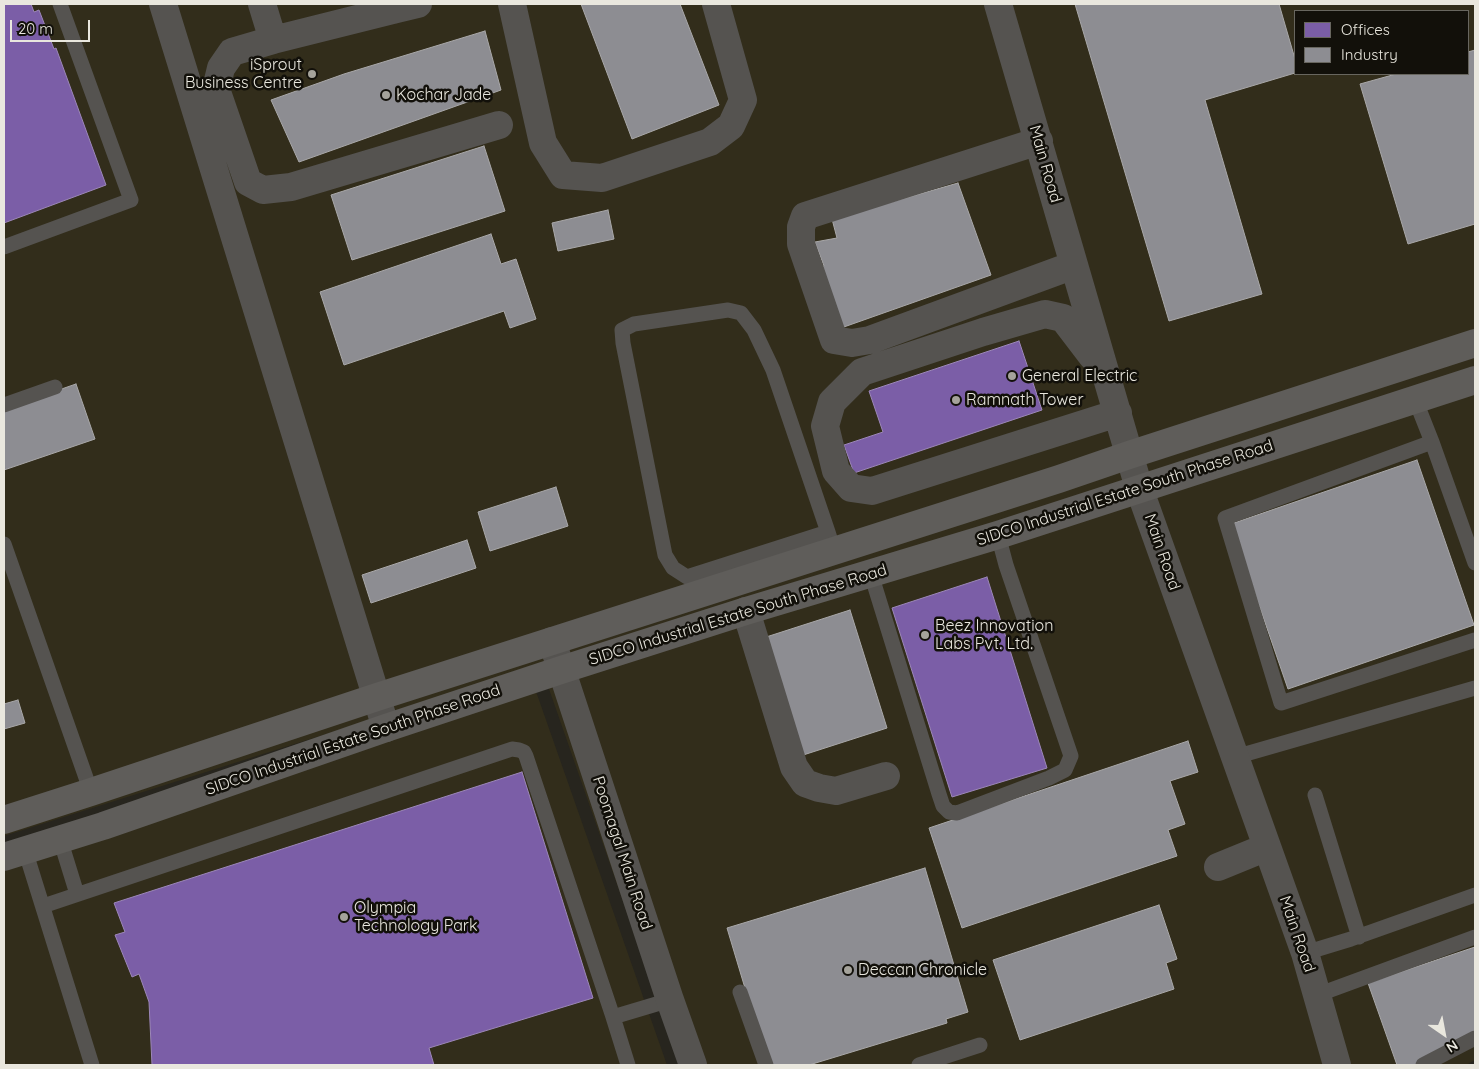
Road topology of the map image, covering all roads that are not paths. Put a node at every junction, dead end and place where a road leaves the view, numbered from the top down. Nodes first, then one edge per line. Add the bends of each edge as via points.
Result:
1 (60, 4) edge
2 (164, 4) edge
3 (262, 4) edge
4 (512, 4) edge
5 (716, 4) edge
6 (998, 4) edge
7 (401, 6) edge
8 (273, 40) junction
9 (499, 126) dead end
10 (1039, 141) junction
11 (4, 247) edge
12 (1074, 265) junction
13 (1475, 343) edge
14 (1103, 363) junction
15 (1475, 380) edge
16 (55, 387) dead end
17 (1415, 399) junction
18 (4, 405) edge
19 (1118, 413) junction
20 (1432, 442) junction
21 (1130, 455) junction
22 (1139, 488) junction
23 (998, 535) junction
24 (831, 541) junction
25 (4, 544) edge
26 (1475, 563) edge
27 (871, 574) junction
28 (746, 611) junction
29 (1475, 640) edge
30 (552, 641) junction
31 (561, 670) junction
32 (1475, 688) edge
33 (377, 697) junction
34 (386, 728) junction
35 (1235, 757) junction
36 (886, 776) dead end
37 (91, 792) junction
38 (1315, 795) dead end
39 (4, 820) edge
40 (60, 839) junction
41 (1267, 847) junction
42 (14, 854) edge
43 (1218, 867) dead end
44 (77, 894) junction
45 (1475, 895) edge
46 (43, 906) junction
47 (1359, 937) junction
48 (1475, 937) edge
49 (1305, 953) junction
50 (740, 992) dead end
51 (1317, 995) junction
52 (670, 1000) junction
53 (613, 1017) junction
54 (1475, 1038) edge
55 (980, 1045) dead end
56 (92, 1065) edge
57 (628, 1065) edge
58 (693, 1065) edge
59 (766, 1065) edge
60 (920, 1065) edge
61 (1337, 1065) edge
62 (1423, 1065) edge

1 - 11 lane via 131,200
2 - 33 street
3 - 8 street
4 - 5 street via 543,143 563,175 602,178 710,142 731,126 742,100
6 - 10 street, Main Road
7 - 8 street
8 - 9 street via 232,52 221,68 216,89 248,182 263,190 291,187
10 - 12 street, Main Road
10 - 12 street via 805,216 801,244 834,340 852,343 870,340
12 - 14 street, Main Road
13 - 21 main road, SIDCO Industrial Estate South Phase Road
14 - 19 street, Main Road
14 - 19 street via 1092,356 1063,318 1045,314 862,372 832,402 825,426 836,471 851,488 872,492
15 - 17 main road, SIDCO Industrial Estate South Phase Road
16 - 18 lane
17 - 20 lane
17 - 22 main road, SIDCO Industrial Estate South Phase Road
19 - 21 street, Main Road
20 - 26 lane
20 - 29 lane via 1224,518 1282,703
21 - 22 street, Main Road
21 - 24 main road, SIDCO Industrial Estate South Phase Road via 1059,479
22 - 23 main road, SIDCO Industrial Estate South Phase Road
22 - 35 street, Main Road
23 - 27 main road, SIDCO Industrial Estate South Phase Road
23 - 27 lane via 1071,756 1065,770 957,813 949,812 943,806
24 - 24 lane via 773,370 754,330 741,313 728,310 634,324 622,330 665,555 672,568 687,577
24 - 30 main road, SIDCO Industrial Estate South Phase Road
25 - 37 lane
27 - 28 main road, SIDCO Industrial Estate South Phase Road
28 - 31 main road, SIDCO Industrial Estate South Phase Road
28 - 36 street via 794,767 805,783 836,791
30 - 31 street, Poomagal Main Road
30 - 33 main road, SIDCO Industrial Estate South Phase Road
31 - 34 main road, SIDCO Industrial Estate South Phase Road
31 - 52 street, Poomagal Main Road
32 - 35 lane
33 - 34 street
33 - 37 main road, SIDCO Industrial Estate South Phase Road
34 - 40 main road, SIDCO Industrial Estate South Phase Road
35 - 41 street, Main Road
37 - 39 main road, SIDCO Industrial Estate South Phase Road
38 - 47 lane
40 - 42 main road, SIDCO Industrial Estate South Phase Road
40 - 44 lane
41 - 43 street
41 - 49 street, Main Road
42 - 46 lane
44 - 46 lane
44 - 53 lane via 512,749 519,750 526,756
45 - 47 lane
46 - 56 lane
47 - 49 lane
48 - 51 lane
49 - 51 street, Main Road
50 - 59 lane
51 - 61 street, Main Road
52 - 53 lane
52 - 58 street, Poomagal Main Road
53 - 57 lane
54 - 62 lane
55 - 60 lane

